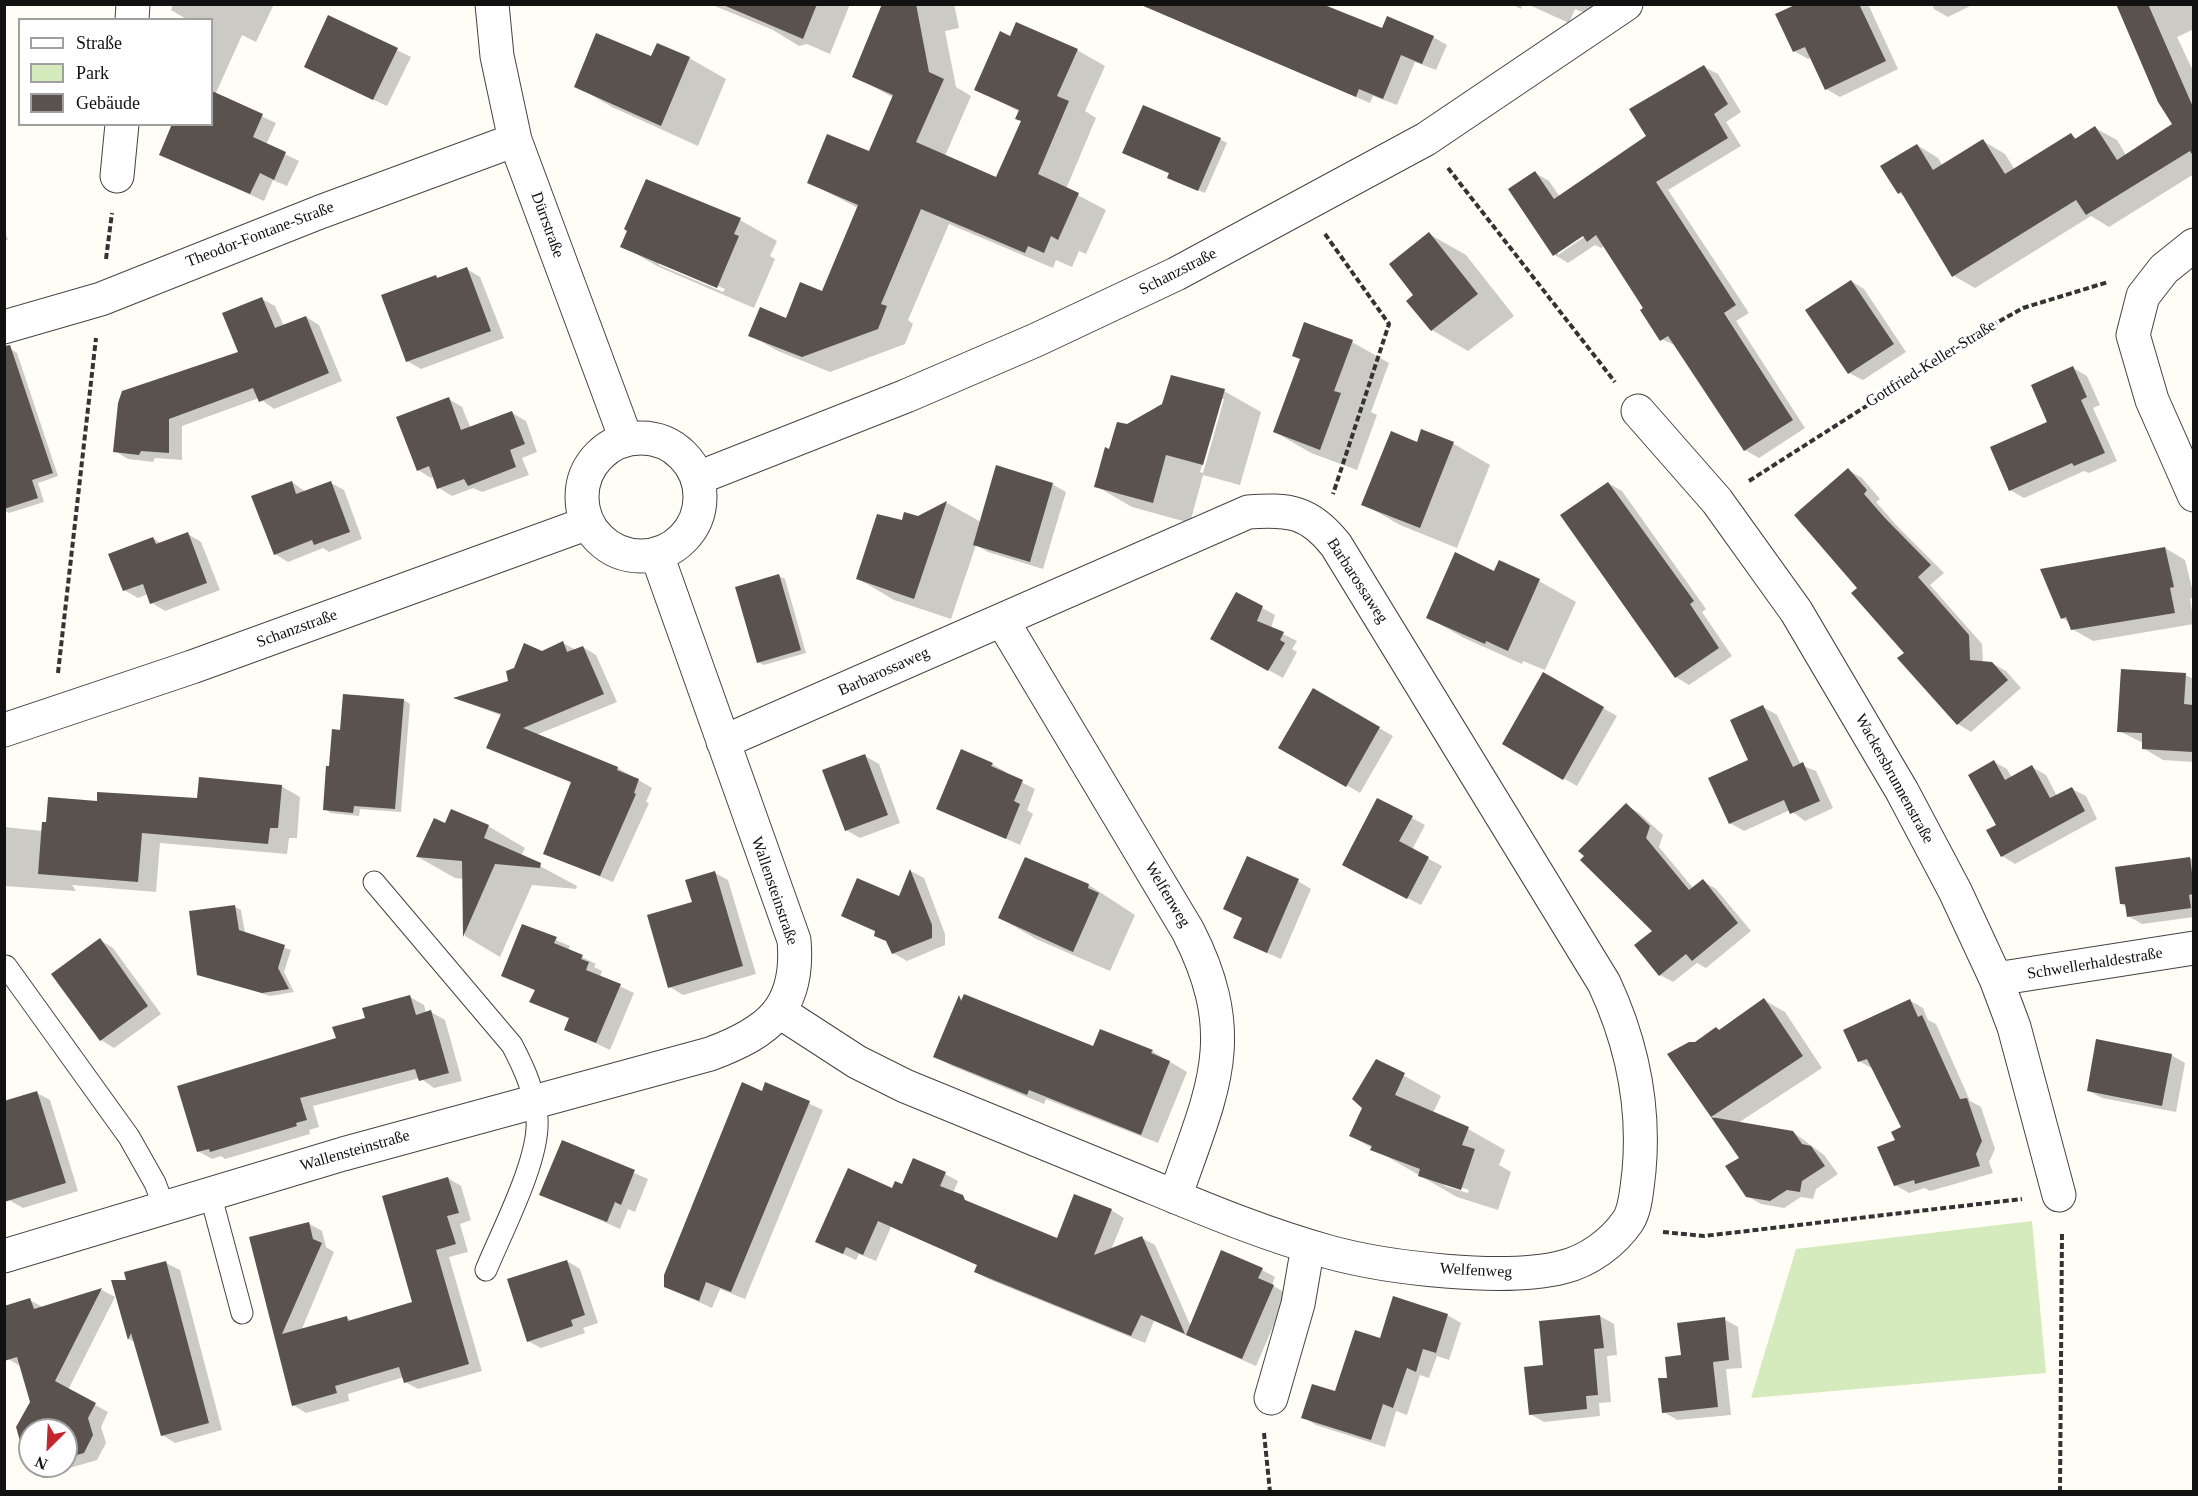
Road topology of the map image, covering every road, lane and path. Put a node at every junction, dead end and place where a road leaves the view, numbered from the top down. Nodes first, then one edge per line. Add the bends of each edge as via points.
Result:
1 (492, 4) edge
2 (1626, 4) edge
3 (122, 126) edge
4 (515, 140) junction
5 (1425, 140) junction
6 (117, 176) joint
7 (1305, 206) junction
8 (2193, 245) edge
9 (2109, 282) dead end
10 (101, 299) junction
11 (4, 327) edge
12 (1638, 411) joint
13 (626, 439) junction
14 (698, 478) junction
15 (2193, 495) edge
16 (1717, 501) junction
17 (588, 523) junction
18 (1321, 526) junction
19 (657, 555) junction
20 (1002, 620) junction
21 (54, 713) junction
22 (4, 730) edge
23 (723, 742) junction
24 (374, 882) dead end
25 (2193, 948) edge
26 (6, 966) edge
27 (1996, 979) junction
28 (780, 1012) junction
29 (534, 1100) junction
30 (210, 1193) junction
31 (2059, 1195) junction
32 (1175, 1197) junction
33 (164, 1207) junction
34 (1629, 1220) junction
35 (1308, 1246) junction
36 (4, 1256) edge
37 (486, 1270) dead end
38 (242, 1313) dead end
39 (1271, 1398) joint
40 (1270, 1491) edge
41 (2060, 1491) edge

1 - 4 street, Dürrstraße via 497,56
2 - 5 street, Schanzstraße
3 - 6 street
4 - 10 street, Theodor-Fontane-Straße
4 - 13 street, Dürrstraße
5 - 7 street, Schanzstraße
5 - 12 path
6 - 10 path
7 - 14 street, Schanzstraße via 1176,274 1036,340
7 - 18 path via 1389,324
8 - 15 street via 2164,269 2143,296 2133,335 2152,400
9 - 16 path, Gottfried-Keller-Straße via 2044,300 1998,322
10 - 11 street, Theodor-Fontane-Straße
10 - 21 path
12 - 16 street, Wackersbrunnenstraße
13 - 14 street via 656,439 682,453
13 - 17 street via 607,448 592,463 583,482 582,503
14 - 19 street via 701,502 694,525 679,544
16 - 27 street, Wackersbrunnenstraße via 1796,611 1842,687 1955,891
17 - 19 street via 600,540 617,551 637,557
17 - 21 street, Schanzstraße via 192,668
18 - 20 street, Barbarossaweg via 1301,514 1278,510 1248,512
18 - 34 street, Barbarossaweg via 1484,784 1604,983 1621,1020 1640,1103 1637,1189
19 - 23 street, Wallensteinstraße
20 - 23 street, Barbarossaweg
20 - 32 street, Welfenweg via 1188,931 1211,987 1220,1032 1217,1066 1210,1099
21 - 22 street, Schanzstraße
23 - 28 street, Wallensteinstraße via 794,940 796,965 791,990
24 - 29 lane via 512,1045
25 - 27 street, Schwellerhaldestraße
26 - 33 lane via 129,1137
27 - 31 street, Wackersbrunnenstraße via 2017,1038
28 - 29 street, Wallensteinstraße via 765,1028 744,1041 710,1054
28 - 32 street, Welfenweg via 857,1062 905,1086
29 - 30 street, Wallensteinstraße
29 - 37 lane via 537,1119 530,1162
30 - 33 street, Wallensteinstraße
30 - 38 lane
31 - 34 path via 1704,1236 1671,1234
31 - 41 path
32 - 35 street, Welfenweg
33 - 36 street, Wallensteinstraße
34 - 35 street, Welfenweg via 1598,1252 1564,1267 1528,1273 1370,1261
35 - 39 street via 1298,1304
39 - 40 path via 1264,1428

